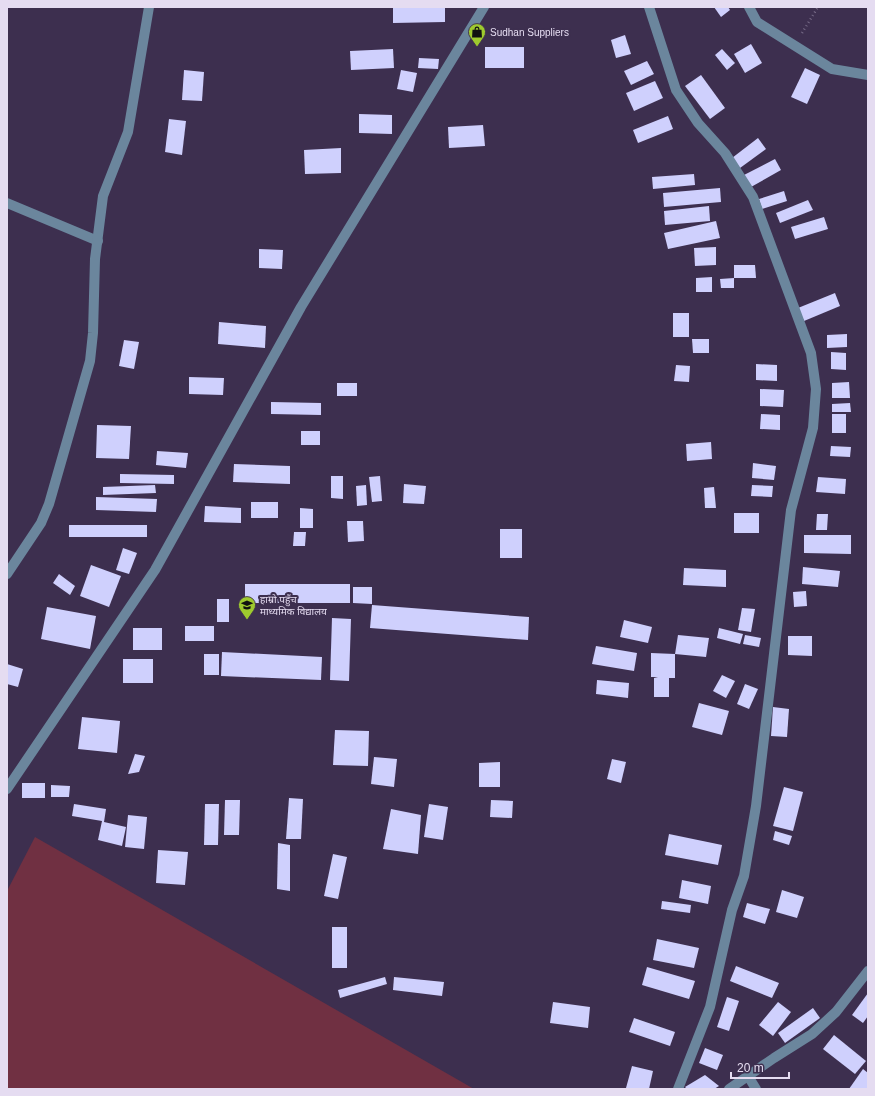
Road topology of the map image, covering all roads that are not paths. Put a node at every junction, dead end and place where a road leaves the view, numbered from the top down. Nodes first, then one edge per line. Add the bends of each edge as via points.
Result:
1 (149, 7) edge
2 (484, 7) edge
3 (649, 7) edge
4 (749, 7) edge
5 (868, 75) edge
6 (7, 203) edge
7 (98, 241) junction
8 (7, 574) edge
9 (7, 789) edge
10 (868, 970) edge
11 (748, 1076) junction
12 (678, 1089) edge
13 (729, 1089) edge
14 (756, 1089) edge

1 - 7 street via 128,132 103,196
2 - 9 street via 301,307 155,570
3 - 12 street via 676,90 698,123 725,153 752,197 811,353 816,389 813,428 791,510 756,806 744,876 732,910 710,1007
4 - 5 street via 757,22 832,69
6 - 7 street
7 - 8 street via 90,362 49,504 41,523
10 - 11 street via 836,1012 812,1034
11 - 13 street
11 - 14 street

